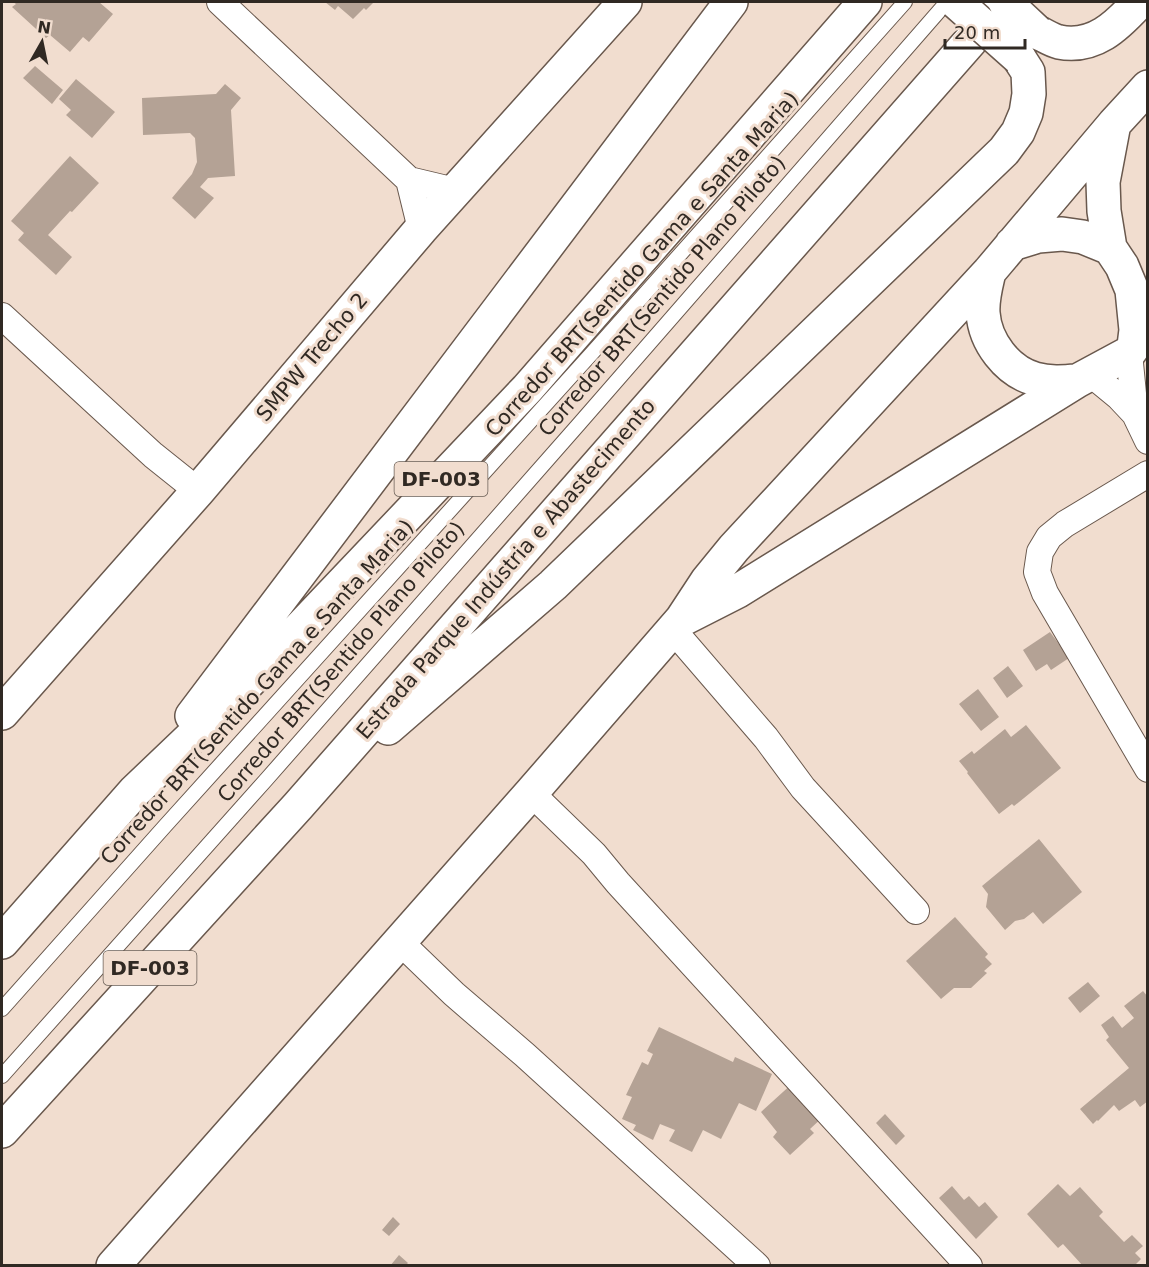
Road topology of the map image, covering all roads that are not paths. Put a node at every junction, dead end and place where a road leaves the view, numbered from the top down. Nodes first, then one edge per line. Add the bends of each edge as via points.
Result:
1 (220, 2) edge
2 (625, 2) edge
3 (731, 2) edge
4 (865, 2) edge
5 (905, 2) edge
6 (947, 2) edge
7 (956, 2) edge
8 (1005, 2) edge
9 (1139, 2) edge
10 (1028, 45) junction
11 (1148, 87) edge
12 (1113, 124) junction
13 (409, 180) junction
14 (455, 191) junction
15 (421, 229) junction
16 (1012, 244) junction
17 (1126, 265) edge
18 (988, 272) junction
19 (2, 316) edge
20 (1137, 347) edge
21 (1084, 377) junction
22 (1135, 414) junction
23 (1148, 441) edge
24 (1148, 474) edge
25 (198, 491) junction
26 (677, 625) junction
27 (2, 713) edge
28 (1148, 769) edge
29 (135, 791) junction
30 (531, 793) junction
31 (298, 806) junction
32 (916, 911) dead end
33 (2, 942) edge
34 (399, 942) junction
35 (2, 1010) edge
36 (2, 1076) edge
37 (2, 1131) edge
38 (113, 1266) edge
39 (757, 1266) edge
40 (969, 1266) edge

1 - 13 street
2 - 14 main road, SMPW Trecho 2
3 - 29 main road
4 - 29 main road, DF-003 via 527,389 243,688
5 - 35 lane, Corredor BRT(Sentido Gama e Santa Maria)
6 - 36 lane, Corredor BRT(Sentido Plano Piloto)
7 - 10 main road, bridge
8 - 10 main road, bridge
8 - 31 main road, Estrada Parque Indústria e Abastecimento / DF-003
9 - 10 main road via 1114,28 1093,39 1075,44 1057,41
10 - 31 main road via 1026,112 1004,151 553,585
11 - 12 main road
12 - 16 main road
12 - 17 main road via 1102,182 1104,211
13 - 14 street
13 - 15 street
14 - 15 main road, SMPW Trecho 2
15 - 25 main road, SMPW Trecho 2
16 - 17 main road via 1038,236 1083,237
16 - 18 main road
17 - 20 main road
18 - 21 main road via 983,315 999,354 1015,369 1034,378 1055,382
18 - 26 main road via 729,554
19 - 25 street via 153,455
20 - 21 main road
20 - 22 street
21 - 22 street via 1119,397
21 - 26 main road
22 - 23 street
24 - 28 street via 1049,537 1040,552 1037,572 1045,593
25 - 27 main road, SMPW Trecho 2
26 - 30 main road
26 - 32 street via 803,788
29 - 33 main road, DF-003
30 - 34 main road
30 - 40 street via 594,854
31 - 37 main road, Estrada Parque Indústria e Abastecimento / DF-003
34 - 38 main road
34 - 39 street

